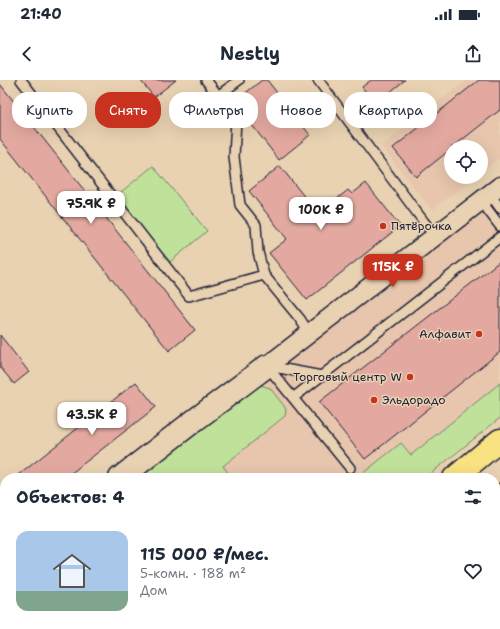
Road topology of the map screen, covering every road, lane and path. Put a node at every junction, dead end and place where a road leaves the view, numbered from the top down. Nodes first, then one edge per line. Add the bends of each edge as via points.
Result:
1 (20, 80) edge
2 (206, 80) edge
3 (239, 80) edge
4 (318, 80) edge
5 (215, 92) edge
6 (223, 92) edge
7 (235, 128) edge
8 (493, 197) edge
9 (500, 226) edge
10 (435, 236) junction
11 (500, 237) edge
12 (264, 275) junction
13 (309, 333) junction
14 (267, 366) junction
15 (322, 376) junction
16 (294, 398) junction
17 (500, 440) edge
18 (350, 468) dead end
19 (126, 473) edge
20 (460, 473) edge

1 - 12 lane via 189,296
2 - 5 lane
3 - 6 lane
4 - 10 lane
7 - 12 lane via 234,157 240,205 256,225 258,252
8 - 9 lane
8 - 10 street
10 - 13 street
11 - 15 lane
12 - 13 lane
13 - 14 street
14 - 15 lane
14 - 16 lane
14 - 19 street
15 - 16 lane
16 - 18 lane
17 - 20 highway

